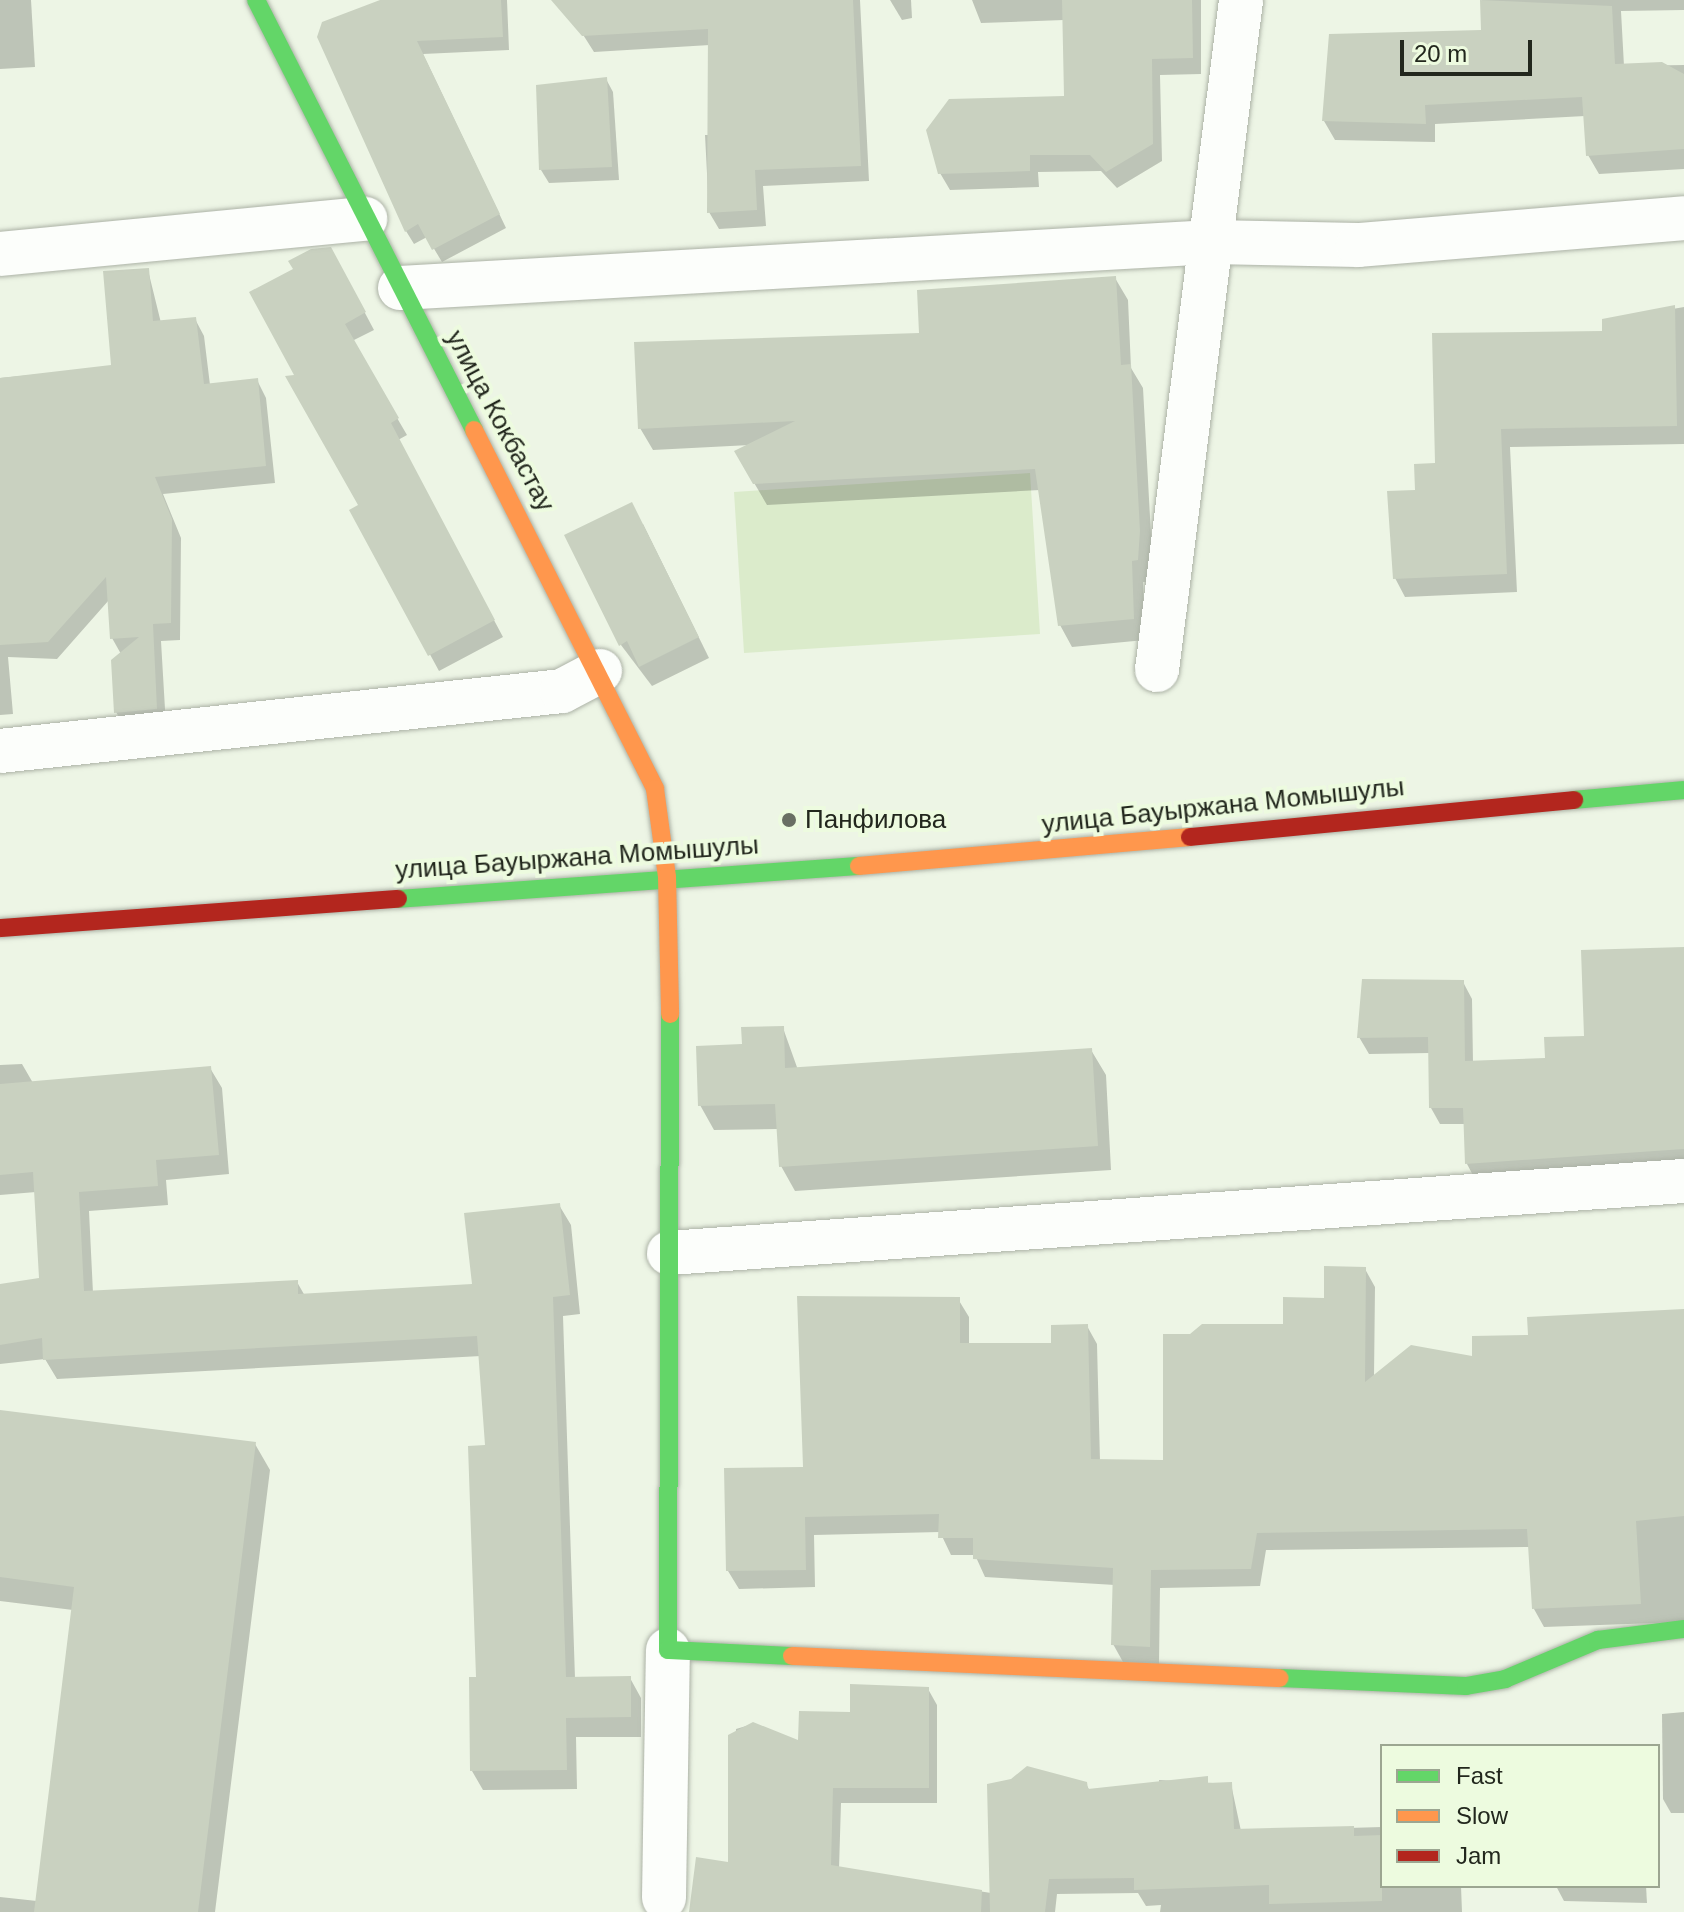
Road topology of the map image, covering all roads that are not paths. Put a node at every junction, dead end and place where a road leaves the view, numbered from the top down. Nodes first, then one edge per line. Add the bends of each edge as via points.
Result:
1 (256, 0) edge
2 (1241, 0) edge
3 (1684, 218) edge
4 (365, 219) junction
5 (1212, 242) junction
6 (0, 254) edge
7 (400, 288) junction
8 (1157, 670) dead end
9 (600, 671) junction
10 (0, 751) edge
11 (1684, 790) edge
12 (667, 877) junction
13 (0, 928) edge
14 (1684, 1181) edge
15 (669, 1253) junction
16 (1684, 1629) edge
17 (668, 1650) junction
18 (664, 1898) dead end

1 - 4 street, улица Кокбастау
2 - 5 street
3 - 5 street via 1358,245
4 - 6 street
4 - 7 street, улица Кокбастау
5 - 7 street
5 - 8 street via 1198,303
7 - 9 street, улица Кокбастау
9 - 10 street via 562,691
9 - 12 street, улица Кокбастау via 655,789
11 - 12 street, улица Бауыржана Момышулы via 978,857
12 - 13 street, улица Бауыржана Момышулы
12 - 15 street, улица Кокбастау
14 - 15 street
15 - 17 street, улица Кокбастау
16 - 17 street via 1598,1640 1505,1679 1466,1686
17 - 18 street

